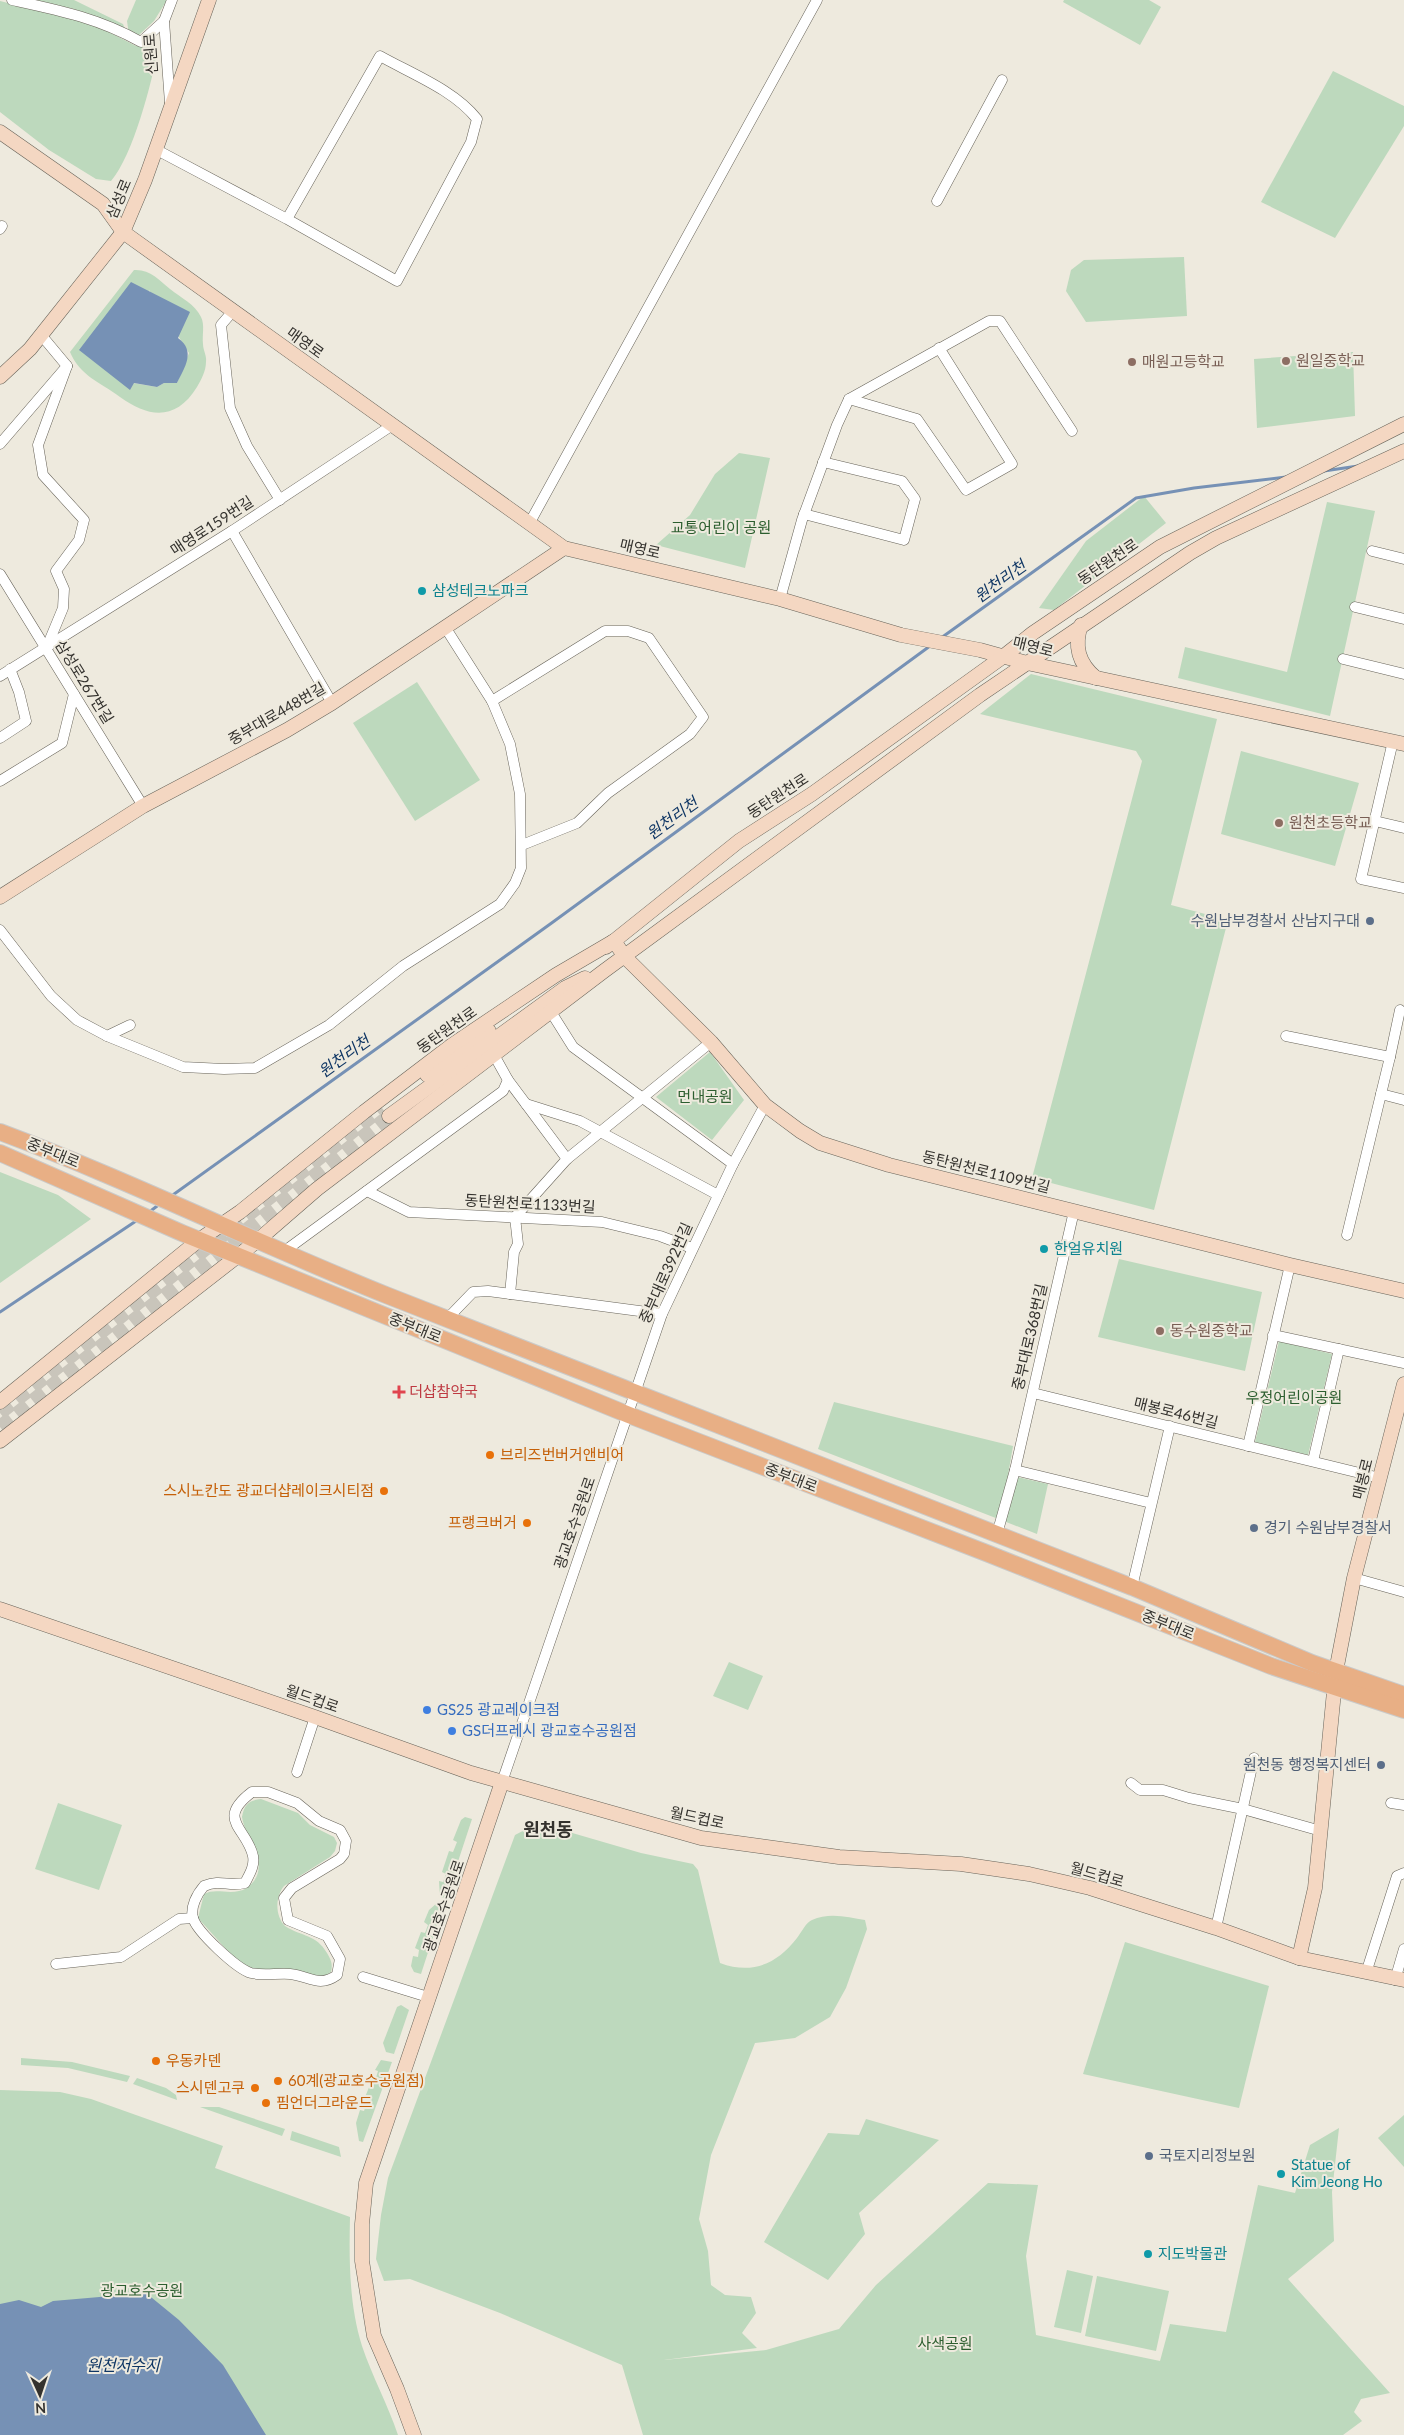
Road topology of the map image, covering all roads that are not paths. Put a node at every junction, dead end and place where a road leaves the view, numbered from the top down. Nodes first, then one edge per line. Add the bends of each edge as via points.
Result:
1 (12, 0) edge
2 (172, 0) edge
3 (209, 0) edge
4 (817, 0) edge
5 (164, 21) junction
6 (1002, 80) dead end
7 (170, 107) junction
8 (0, 132) edge
9 (155, 149) junction
10 (937, 201) dead end
11 (287, 219) junction
12 (123, 232) junction
13 (233, 311) junction
14 (42, 336) junction
15 (939, 348) junction
16 (67, 366) junction
17 (0, 377) edge
18 (849, 399) junction
19 (1404, 424) edge
20 (391, 426) junction
21 (1072, 431) dead end
22 (0, 444) edge
23 (1404, 451) edge
24 (823, 462) junction
25 (280, 500) junction
26 (804, 514) junction
27 (529, 524) junction
28 (232, 531) junction
29 (564, 548) junction
30 (1372, 551) dead end
31 (1404, 559) edge
32 (0, 574) edge
33 (780, 598) junction
34 (1356, 607) dead end
35 (1404, 619) edge
36 (1081, 625) junction
37 (445, 627) junction
38 (46, 649) junction
39 (1004, 656) junction
40 (1343, 659) dead end
41 (1027, 664) junction
42 (10, 669) junction
43 (1404, 674) edge
44 (0, 676) edge
45 (1096, 678) junction
46 (74, 694) junction
47 (492, 701) junction
48 (332, 703) junction
49 (0, 738) edge
50 (1398, 742) edge
51 (0, 781) edge
52 (143, 806) junction
53 (1376, 821) junction
54 (1404, 828) edge
55 (522, 845) junction
56 (1404, 888) edge
57 (0, 897) edge
58 (0, 930) edge
59 (614, 941) junction
60 (625, 957) junction
61 (1400, 1010) dead end
62 (551, 1012) junction
63 (130, 1025) dead end
64 (107, 1036) junction
65 (1286, 1036) dead end
66 (711, 1042) junction
67 (494, 1055) junction
68 (1390, 1056) junction
69 (508, 1080) junction
70 (1381, 1094) junction
71 (643, 1098) junction
72 (1404, 1100) edge
73 (526, 1104) junction
74 (765, 1104) junction
75 (0, 1132) edge
76 (601, 1132) junction
77 (0, 1153) edge
78 (567, 1159) junction
79 (733, 1164) junction
80 (368, 1190) junction
81 (718, 1195) junction
82 (1074, 1210) junction
83 (515, 1217) junction
84 (213, 1222) junction
85 (1347, 1235) dead end
86 (199, 1240) junction
87 (257, 1241) junction
88 (692, 1248) junction
89 (282, 1253) junction
90 (238, 1255) junction
91 (1290, 1265) junction
92 (1404, 1291) edge
93 (510, 1294) junction
94 (662, 1314) junction
95 (448, 1319) junction
96 (1273, 1335) junction
97 (1339, 1349) junction
98 (1404, 1363) edge
99 (1404, 1384) edge
100 (636, 1393) junction
101 (1033, 1393) junction
102 (0, 1402) edge
103 (629, 1415) junction
104 (1170, 1426) junction
105 (0, 1441) edge
106 (1248, 1446) junction
107 (1313, 1461) junction
108 (1015, 1470) junction
109 (1380, 1478) junction
110 (1151, 1503) junction
111 (997, 1534) junction
112 (1354, 1578) junction
113 (1132, 1587) junction
114 (1404, 1592) edge
115 (0, 1609) edge
116 (1279, 1649) junction
117 (1271, 1666) junction
118 (1336, 1672) junction
119 (1334, 1689) junction
120 (1404, 1695) edge
121 (1404, 1710) edge
122 (315, 1717) junction
123 (1254, 1758) dead end
124 (297, 1772) dead end
125 (502, 1782) junction
126 (1130, 1784) dead end
127 (1391, 1803) dead end
128 (1404, 1805) edge
129 (1243, 1809) junction
130 (1321, 1832) junction
131 (1404, 1872) edge
132 (193, 1918) junction
133 (1216, 1928) junction
134 (1404, 1949) edge
135 (1299, 1958) junction
136 (56, 1964) dead end
137 (1366, 1973) junction
138 (363, 1977) dead end
139 (1399, 1980) edge
140 (428, 1997) junction
141 (414, 2435) edge

1 - 5 street via 82,15 141,42
2 - 5 street, 신원로
3 - 7 street, 삼성로
4 - 27 street
5 - 7 street, 신원로
6 - 10 street
7 - 9 street, 삼성로
8 - 12 street, 매영로 via 103,204
9 - 11 street
9 - 12 street, 삼성로
11 - 11 street via 397,281 471,142 476,120 470,110 445,92 380,56
12 - 13 street, 매영로
12 - 14 street, 삼성로
13 - 20 street, 매영로
13 - 25 street via 221,325 230,408 247,446
14 - 16 street
14 - 17 street, 삼성로
15 - 18 street
15 - 18 street via 1012,464 966,490 918,419
15 - 21 street via 989,320 1000,321
16 - 22 street
16 - 38 street via 38,445 43,476 84,520 79,540 56,571 64,589 63,608
18 - 24 street
19 - 39 street, 동탄원천로 via 1160,547
20 - 25 street, 매영로159번길
20 - 27 street, 매영로
23 - 36 street via 1216,538
24 - 26 street
24 - 26 street via 902,481 915,499 904,540
25 - 28 street, 매영로159번길
26 - 33 street
27 - 29 street, 매영로
28 - 38 street, 매영로159번길
28 - 48 street
29 - 33 street, 매영로
29 - 37 street, 중부대로448번길
30 - 31 street
32 - 38 street, 삼성로267번길
33 - 39 street, 매영로 via 901,635
34 - 35 street
36 - 41 street
36 - 45 street via 1077,642 1079,657
37 - 47 street
37 - 48 street, 중부대로448번길
38 - 42 street, 매영로159번길
38 - 46 street, 삼성로267번길
39 - 41 street, 매영로
39 - 59 street, 동탄원천로 via 812,794 739,841
40 - 43 street
41 - 45 street, 매영로
41 - 60 street via 911,745
42 - 44 street, 매영로159번길
42 - 49 street via 26,721
45 - 50 street, 매영로
46 - 51 street via 62,743
46 - 52 street, 삼성로267번길
47 - 55 street via 510,744 520,794
47 - 55 street via 605,631 628,632 649,638 703,717 690,734 608,793 577,823
48 - 52 street, 중부대로448번길
50 - 53 street, 매영로
52 - 57 street, 중부대로448번길
53 - 54 street
53 - 56 street, 매영로 via 1361,878
55 - 64 street via 522,868 500,904 403,966 329,1024 255,1068 183,1067
58 - 64 street via 51,996 77,1020
59 - 60 street, 동탄원천로1109번길
59 - 60 street via 386,1112 565,988
59 - 84 street, 동탄원천로 via 556,975 452,1045
60 - 62 street
60 - 66 street, 동탄원천로1109번길
61 - 68 street
62 - 67 street
62 - 71 street via 574,1047
63 - 64 street
65 - 68 street
66 - 71 street
66 - 74 street, 동탄원천로1109번길
67 - 69 street
67 - 87 street via 317,1189
68 - 70 street
69 - 73 street
69 - 80 street via 503,1091
70 - 72 street
70 - 85 street
71 - 76 street
71 - 79 street
73 - 76 street via 580,1121
73 - 78 street
74 - 79 street, 중부대로392번길
74 - 82 street, 동탄원천로1109번길 via 820,1143 889,1165
75 - 84 main road, 중부대로
76 - 78 street
76 - 81 street
77 - 86 main road, 중부대로
78 - 83 street
79 - 81 street, 중부대로392번길
80 - 83 street, 동탄원천로1133번길 via 409,1212
80 - 89 street
81 - 88 street, 중부대로392번길
82 - 91 street, 동탄원천로1109번길
82 - 101 street, 중부대로368번길
83 - 88 street, 동탄원천로1133번길 via 602,1222 660,1236
83 - 93 street via 518,1244 514,1252
84 - 86 street, 동탄원천로
84 - 87 main road, 중부대로
86 - 90 main road, 중부대로
86 - 102 street, 동탄원천로
87 - 89 main road, 중부대로
87 - 90 street
88 - 94 street, 중부대로392번길
89 - 95 main road, 중부대로
90 - 103 main road, 중부대로
90 - 105 street
91 - 92 street, 동탄원천로1109번길
91 - 96 street
93 - 94 street, 중부대로
93 - 95 street, 중부대로 via 473,1292
94 - 100 street, 중부대로392번길
95 - 100 main road, 중부대로
96 - 97 street
96 - 106 street
97 - 98 street
97 - 107 street
99 - 109 street, 매봉로
100 - 103 street, 광교호수공원로
100 - 111 main road, 중부대로
101 - 104 street, 매봉로46번길
101 - 108 street, 중부대로368번길
103 - 117 main road, 중부대로
103 - 125 street, 광교호수공원로
104 - 106 street, 매봉로46번길
104 - 110 street
106 - 107 street, 매봉로46번길
107 - 109 street, 매봉로46번길
108 - 110 street
108 - 111 street, 중부대로368번길
109 - 112 street, 매봉로
110 - 113 street
111 - 113 main road, 중부대로
112 - 114 street
112 - 118 street, 매봉로
113 - 116 main road, 중부대로
115 - 122 street, 월드컵로
116 - 117 main road
116 - 118 main road, 중부대로
117 - 119 main road, 중부대로
118 - 119 street, 매봉로
118 - 120 main road, 중부대로
119 - 121 main road, 중부대로
119 - 130 street, 매봉로
122 - 124 street
122 - 125 street, 월드컵로
123 - 129 street
125 - 133 street, 월드컵로 via 701,1838 839,1857 961,1864 1030,1874 1090,1888
125 - 140 street, 광교호수공원로
126 - 129 street via 1140,1790 1163,1790
127 - 128 street
129 - 130 street
129 - 133 street
130 - 135 street, 매봉로 via 1315,1888
131 - 137 street via 1397,1876
132 - 132 street via 238,1968 251,1973 290,1974 328,1982 337,1976 340,1959 327,1936 288,1920 284,1898 292,1888 340,1859 346,1841 340,1830 319,1821 297,1802 268,1792 252,1792 240,1802 234,1815 236,1826 253,1856 252,1870 245,1883 234,1886 217,1881 204,1886 193,1908
132 - 136 street via 179,1919 122,1957
133 - 135 street, 월드컵로
134 - 139 street
135 - 137 street, 월드컵로
137 - 139 street, 월드컵로
138 - 140 street
140 - 141 street, 광교호수공원로 via 366,2183 362,2224 362,2261 374,2336

